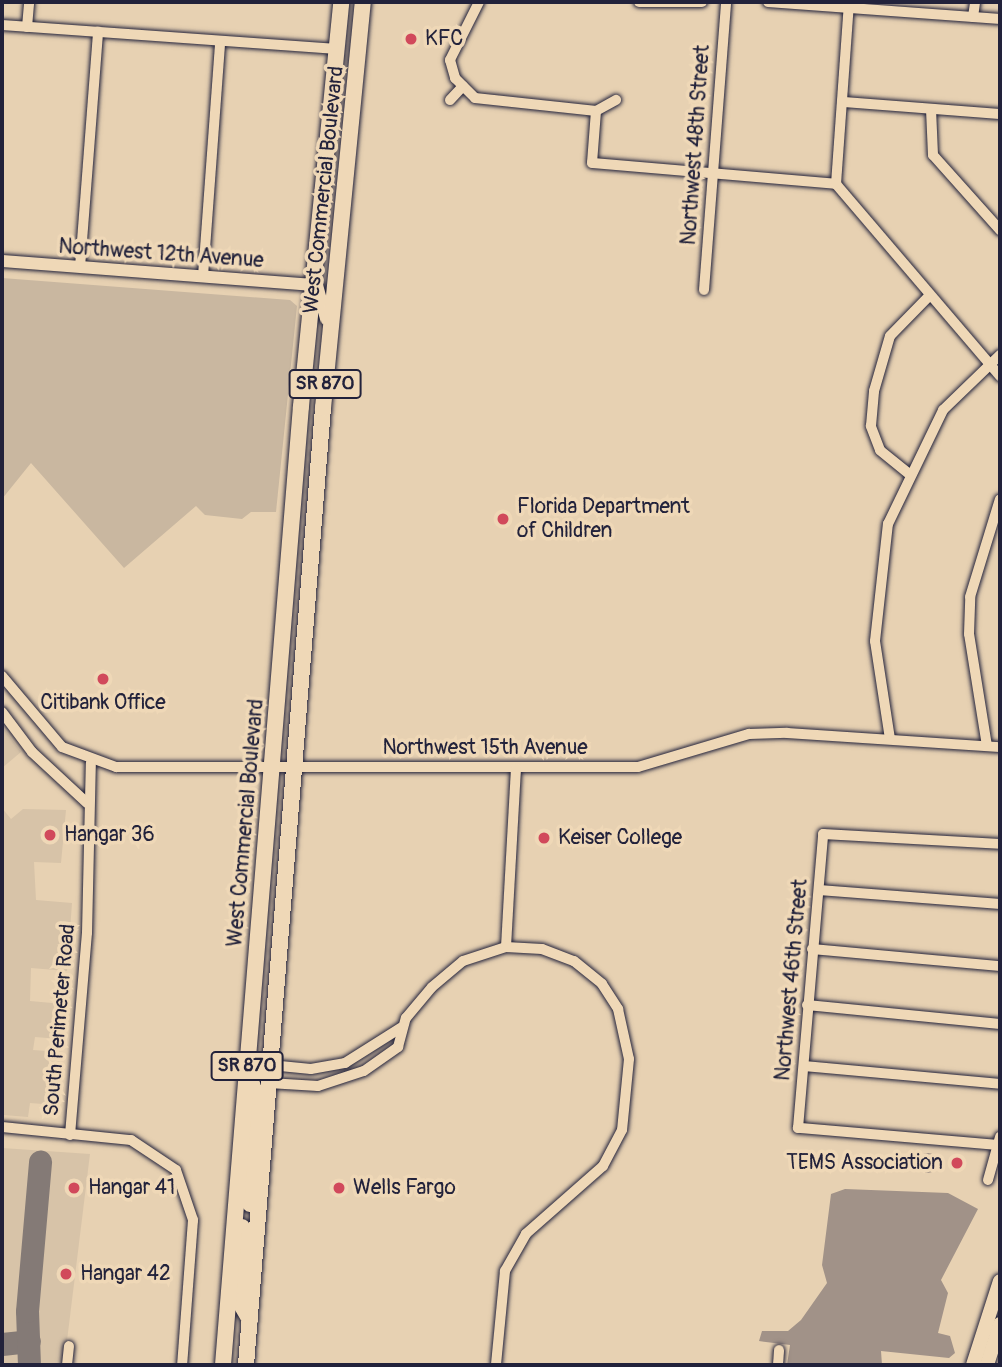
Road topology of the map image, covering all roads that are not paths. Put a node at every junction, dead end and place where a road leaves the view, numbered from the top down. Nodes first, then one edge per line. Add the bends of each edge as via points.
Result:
1 (29, 2) edge
2 (341, 2) edge
3 (363, 2) edge
4 (479, 2) edge
5 (639, 2) edge
6 (702, 2) edge
7 (726, 2) edge
8 (768, 2) edge
9 (975, 2) edge
10 (849, 4) edge
11 (973, 17) junction
12 (1000, 19) edge
13 (2, 25) edge
14 (27, 27) junction
15 (98, 32) junction
16 (220, 43) junction
17 (337, 49) junction
18 (463, 86) junction
19 (450, 100) dead end
20 (616, 100) dead end
21 (844, 102) junction
22 (930, 109) junction
23 (596, 111) junction
24 (1000, 114) edge
25 (331, 126) junction
26 (712, 175) junction
27 (836, 184) junction
28 (1000, 230) edge
29 (2, 261) edge
30 (340, 261) junction
31 (80, 267) junction
32 (204, 276) junction
33 (317, 285) junction
34 (704, 290) dead end
35 (929, 296) junction
36 (1000, 355) edge
37 (989, 363) junction
38 (1000, 376) edge
39 (326, 382) junction
40 (908, 473) junction
41 (1000, 499) edge
42 (2, 676) edge
43 (2, 712) edge
44 (890, 739) junction
45 (986, 746) junction
46 (1000, 747) edge
47 (91, 762) junction
48 (294, 766) junction
49 (272, 767) junction
50 (516, 768) junction
51 (87, 803) junction
52 (1000, 845) edge
53 (819, 890) junction
54 (1000, 904) edge
55 (257, 946) junction
56 (506, 947) junction
57 (813, 949) junction
58 (1000, 966) edge
59 (807, 1005) junction
60 (1000, 1024) edge
61 (402, 1027) junction
62 (270, 1065) junction
63 (804, 1066) junction
64 (247, 1071) junction
65 (269, 1083) junction
66 (1000, 1084) edge
67 (2, 1127) edge
68 (70, 1135) junction
69 (999, 1141) edge
70 (988, 1180) dead end
71 (237, 1194) junction
72 (257, 1230) junction
73 (1000, 1281) edge
74 (250, 1320) junction
75 (1000, 1324) edge
76 (69, 1346) dead end
77 (779, 1350) dead end
78 (67, 1365) edge
79 (182, 1365) edge
80 (223, 1365) edge
81 (246, 1365) edge
82 (496, 1365) edge
83 (778, 1365) edge
84 (973, 1365) edge
85 (987, 1365) edge

1 - 14 street
2 - 17 highway, West Commercial Boulevard / SR 870
3 - 30 highway, West Commercial Boulevard / SR 870
4 - 18 street via 450,60
5 - 6 street
7 - 26 street, Northwest 48th Street
8 - 10 street
9 - 11 street
10 - 11 street
10 - 21 street
11 - 12 street
13 - 14 street
14 - 15 street
15 - 16 street
15 - 31 street
16 - 17 street
16 - 32 street
17 - 25 highway, West Commercial Boulevard / SR 870
18 - 19 street
18 - 23 street via 475,98
20 - 23 street
21 - 22 street
21 - 27 street
22 - 24 street
22 - 28 street via 933,155
23 - 26 street via 592,163
25 - 30 highway via 328,253
25 - 33 highway, West Commercial Boulevard / SR 870
26 - 27 street
26 - 34 street, Northwest 48th Street
27 - 35 street
29 - 31 street, Northwest 12th Avenue
30 - 39 highway, West Commercial Boulevard / SR 870
31 - 32 street, Northwest 12th Avenue
32 - 33 street, Northwest 12th Avenue
33 - 39 street, West Commercial Boulevard via 326,308
33 - 49 highway, West Commercial Boulevard / SR 870 via 301,406
35 - 37 street
35 - 40 street via 890,336 874,391 871,426 880,450
36 - 37 street
37 - 38 street
37 - 40 street via 943,410
39 - 48 highway, West Commercial Boulevard / SR 870
40 - 44 street via 888,524 875,601
41 - 45 street via 975,563 970,597 969,634
42 - 47 street, Northwest 15th Avenue via 55,741
43 - 51 street via 32,752
44 - 45 street, Northwest 15th Avenue
44 - 50 street, Northwest 15th Avenue via 749,734 638,767
45 - 46 street, Northwest 15th Avenue
47 - 49 street, Northwest 15th Avenue
47 - 51 street, South Perimeter Road
48 - 49 street, Northwest 15th Avenue
48 - 50 street, Northwest 15th Avenue
48 - 62 highway, West Commercial Boulevard / SR 870
49 - 55 highway, West Commercial Boulevard / SR 870
50 - 56 street
51 - 68 street, South Perimeter Road via 87,933
52 - 53 street, Northwest 46th Street via 824,834
53 - 54 street
53 - 57 street, Northwest 46th Street
55 - 64 highway, West Commercial Boulevard / SR 870
55 - 65 highway via 264,994 260,1056
56 - 61 street via 463,961 432,987
56 - 82 street via 542,949 574,961 602,985 618,1009 629,1059 622,1130 603,1166 526,1234 505,1271
57 - 58 street
57 - 59 street, Northwest 46th Street
59 - 60 street
59 - 63 street, Northwest 46th Street
61 - 62 street via 345,1063 310,1069
61 - 65 street via 398,1047 352,1077 311,1087
62 - 65 highway, West Commercial Boulevard / SR 870
63 - 66 street
63 - 69 street, Northwest 46th Street via 798,1128
64 - 71 highway, West Commercial Boulevard / SR 870
64 - 72 highway via 256,1097 249,1188
65 - 72 highway, West Commercial Boulevard / SR 870
67 - 68 street
68 - 79 street, South Perimeter Road via 142,1145 167,1161 183,1183 193,1226
69 - 70 street
71 - 74 highway via 243,1249 239,1301
71 - 80 highway, West Commercial Boulevard / SR 870
72 - 74 highway, West Commercial Boulevard / SR 870
73 - 84 main road
74 - 81 highway, West Commercial Boulevard / SR 870
75 - 85 main road
76 - 78 street
77 - 83 street

